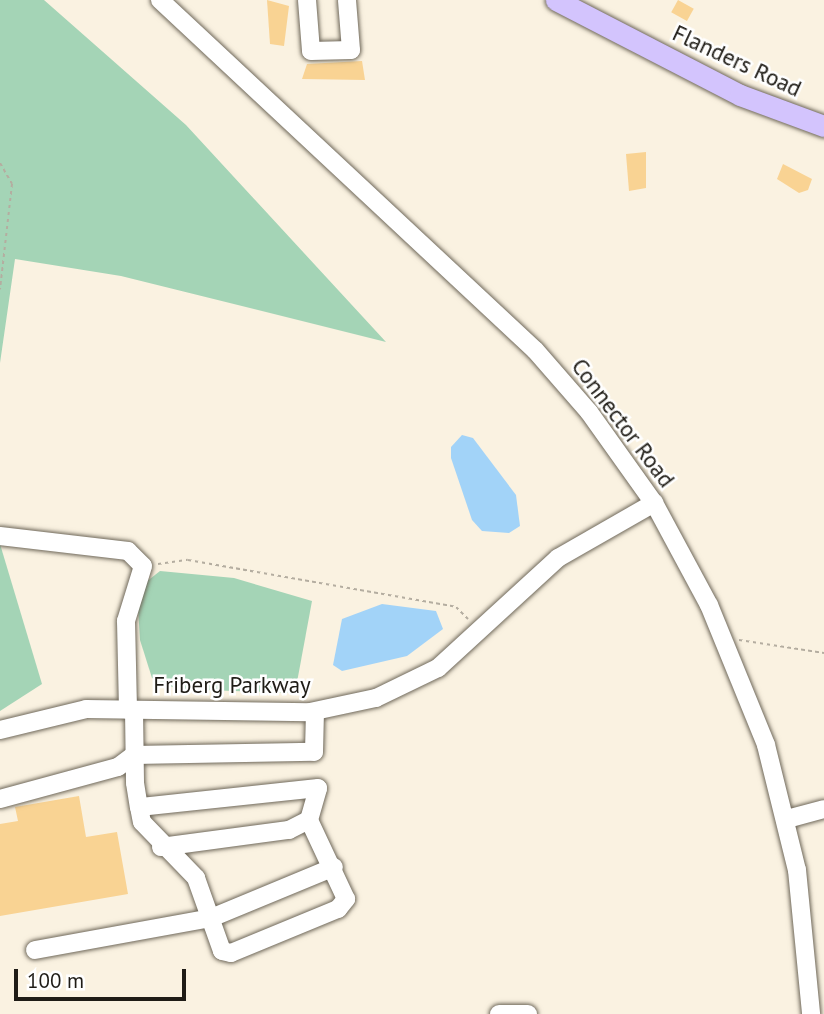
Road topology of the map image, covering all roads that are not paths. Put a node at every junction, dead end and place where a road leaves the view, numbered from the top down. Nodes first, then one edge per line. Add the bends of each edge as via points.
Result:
1 (160, 0) edge
2 (307, 0) edge
3 (347, 0) edge
4 (556, 0) edge
5 (824, 126) edge
6 (654, 503) junction
7 (0, 536) edge
8 (131, 710) junction
9 (315, 712) junction
10 (0, 730) edge
11 (134, 755) junction
12 (0, 799) edge
13 (139, 807) junction
14 (824, 810) edge
15 (786, 819) junction
16 (309, 820) junction
17 (161, 847) junction
18 (334, 867) junction
19 (211, 918) junction
20 (35, 950) dead end
21 (499, 1014) edge
22 (528, 1014) edge
23 (811, 1014) edge

1 - 6 street, Connector Road via 535,350 589,412
2 - 3 street via 311,51 351,50
4 - 5 main road, Flanders Road via 729,90
6 - 9 street, Friberg Parkway via 558,558 482,632 398,690
6 - 15 street, Connector Road via 724,638 766,745
7 - 8 street via 128,551 143,566 126,621
8 - 9 street, Friberg Parkway
8 - 10 street, Friberg Parkway via 51,714
8 - 11 street
9 - 11 street via 314,752
11 - 12 street via 118,767
11 - 13 street
13 - 16 street via 318,788
13 - 17 street via 142,822
14 - 15 street
15 - 23 street, Connector Road via 805,921
16 - 17 street via 289,830
16 - 18 street
17 - 19 street via 182,859
18 - 19 street
18 - 19 street via 346,899 338,909 230,953 214,942
19 - 20 street
21 - 22 street

